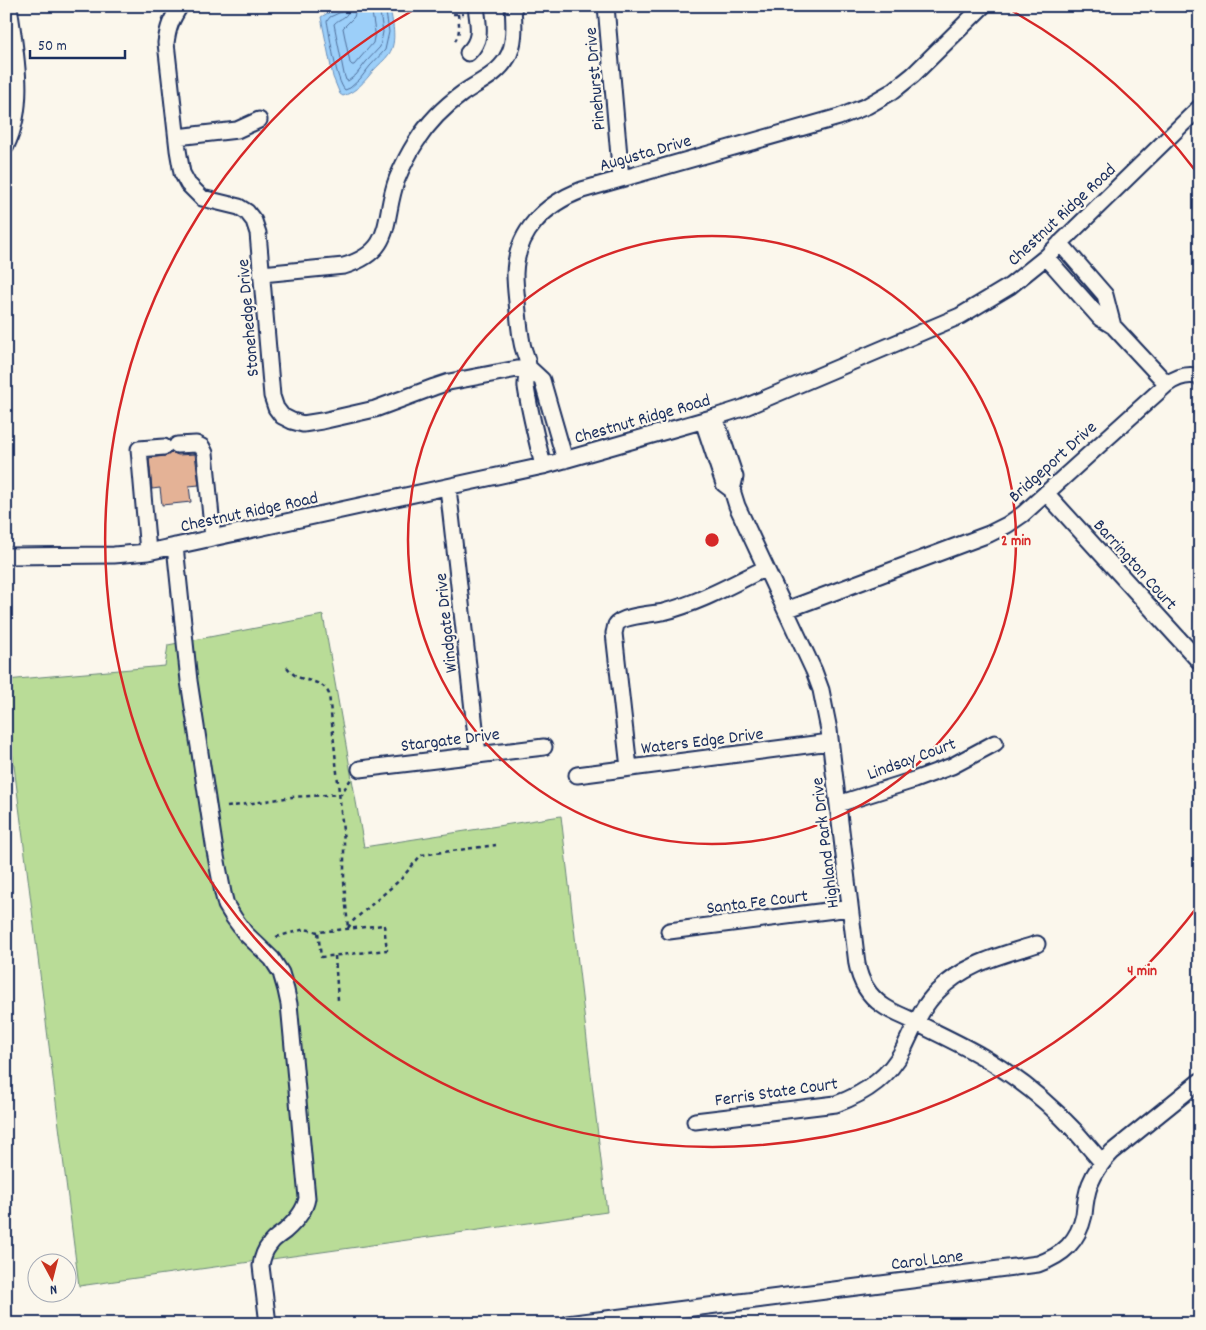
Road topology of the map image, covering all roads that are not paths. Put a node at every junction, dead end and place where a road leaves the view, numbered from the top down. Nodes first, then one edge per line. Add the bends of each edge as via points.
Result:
1 (9, 6) edge
2 (180, 6) edge
3 (476, 6) edge
4 (513, 6) edge
5 (606, 6) edge
6 (983, 6) edge
7 (468, 53) dead end
8 (1200, 107) edge
9 (259, 120) dead end
10 (177, 137) junction
11 (6, 146) edge
12 (622, 178) junction
13 (1060, 243) junction
14 (1046, 257) junction
15 (262, 274) junction
16 (1113, 326) junction
17 (528, 367) junction
18 (1200, 377) edge
19 (1167, 384) junction
20 (709, 419) junction
21 (565, 460) junction
22 (543, 466) junction
23 (448, 488) junction
24 (1046, 493) junction
25 (213, 538) junction
26 (175, 546) junction
27 (148, 552) junction
28 (6, 556) edge
29 (766, 568) junction
30 (786, 610) junction
31 (1199, 661) edge
32 (830, 742) junction
33 (995, 743) dead end
34 (544, 747) dead end
35 (478, 754) junction
36 (629, 768) junction
37 (355, 774) road end
38 (577, 775) dead end
39 (838, 804) junction
40 (850, 908) junction
41 (669, 931) dead end
42 (1037, 944) dead end
43 (916, 1023) junction
44 (1200, 1081) edge
45 (695, 1121) dead end
46 (1102, 1162) junction
47 (268, 1324) edge
48 (567, 1324) edge

1 - 11 street via 18,97 15,121
2 - 10 street, Stonehedge Drive via 168,30 166,43
3 - 7 street via 478,36
4 - 15 street via 513,42 508,57 490,76 448,104 416,142 397,180 379,244 357,262 344,266
5 - 12 street, Pinehurst Drive
6 - 12 street, Augusta Drive via 913,75 868,106
8 - 13 street, Chestnut Ridge Road
9 - 10 street via 237,130
10 - 15 street, Stonehedge Drive via 182,173 195,192 202,198 239,207 254,221
12 - 17 street, Augusta Drive via 567,195 541,214 523,241 515,272 515,288
13 - 14 street, Chestnut Ridge Road
13 - 16 street via 1105,295
14 - 16 street via 1100,318
14 - 20 street, Chestnut Ridge Road via 1010,286 960,316 743,408
15 - 17 street, Stonehedge Drive via 272,396 282,416 292,421 302,424 356,414 450,382
16 - 19 street
17 - 21 street via 542,380
17 - 22 street, Augusta Drive via 526,385
18 - 19 street via 1186,375
19 - 24 street, Bridgeport Drive
20 - 21 street, Chestnut Ridge Road
20 - 29 street, Highland Park Drive via 735,477 732,490 737,506
21 - 22 street, Chestnut Ridge Road
22 - 23 street, Chestnut Ridge Road
23 - 25 street, Chestnut Ridge Road
23 - 35 street, Windgate Drive
24 - 30 street, Bridgeport Drive via 1023,514 989,534
24 - 31 street, Barrington Court
25 - 26 street, Chestnut Ridge Road
25 - 27 street via 202,447 196,444 139,449
26 - 27 street, Chestnut Ridge Road
26 - 47 street via 194,716 223,894 245,933 272,959 281,974 289,1004 307,1198 296,1220 269,1245 262,1258
27 - 28 street, Chestnut Ridge Road
29 - 30 street, Highland Park Drive
29 - 36 street via 694,603 632,617 616,625 614,633
30 - 32 street, Highland Park Drive via 821,690
32 - 36 street, Waters Edge Drive
32 - 39 street, Highland Park Drive
33 - 39 street, Lindsay Court via 952,766
34 - 35 street, Stargate Drive
35 - 37 street, Stargate Drive
36 - 38 street, Waters Edge Drive
39 - 40 street, Highland Park Drive
40 - 41 street, Santa Fe Court
40 - 43 street, Highland Park Drive via 857,964 865,988 882,1006
42 - 43 street, Ferris State Court via 978,963 960,973 936,992
43 - 45 street, Ferris State Court via 892,1066 853,1098 836,1104
43 - 46 street, Highland Park Drive via 1017,1079 1075,1131
44 - 46 street, Carol Lane
46 - 48 street, Carol Lane via 1090,1182 1080,1230 1072,1243 1061,1254 1038,1264

